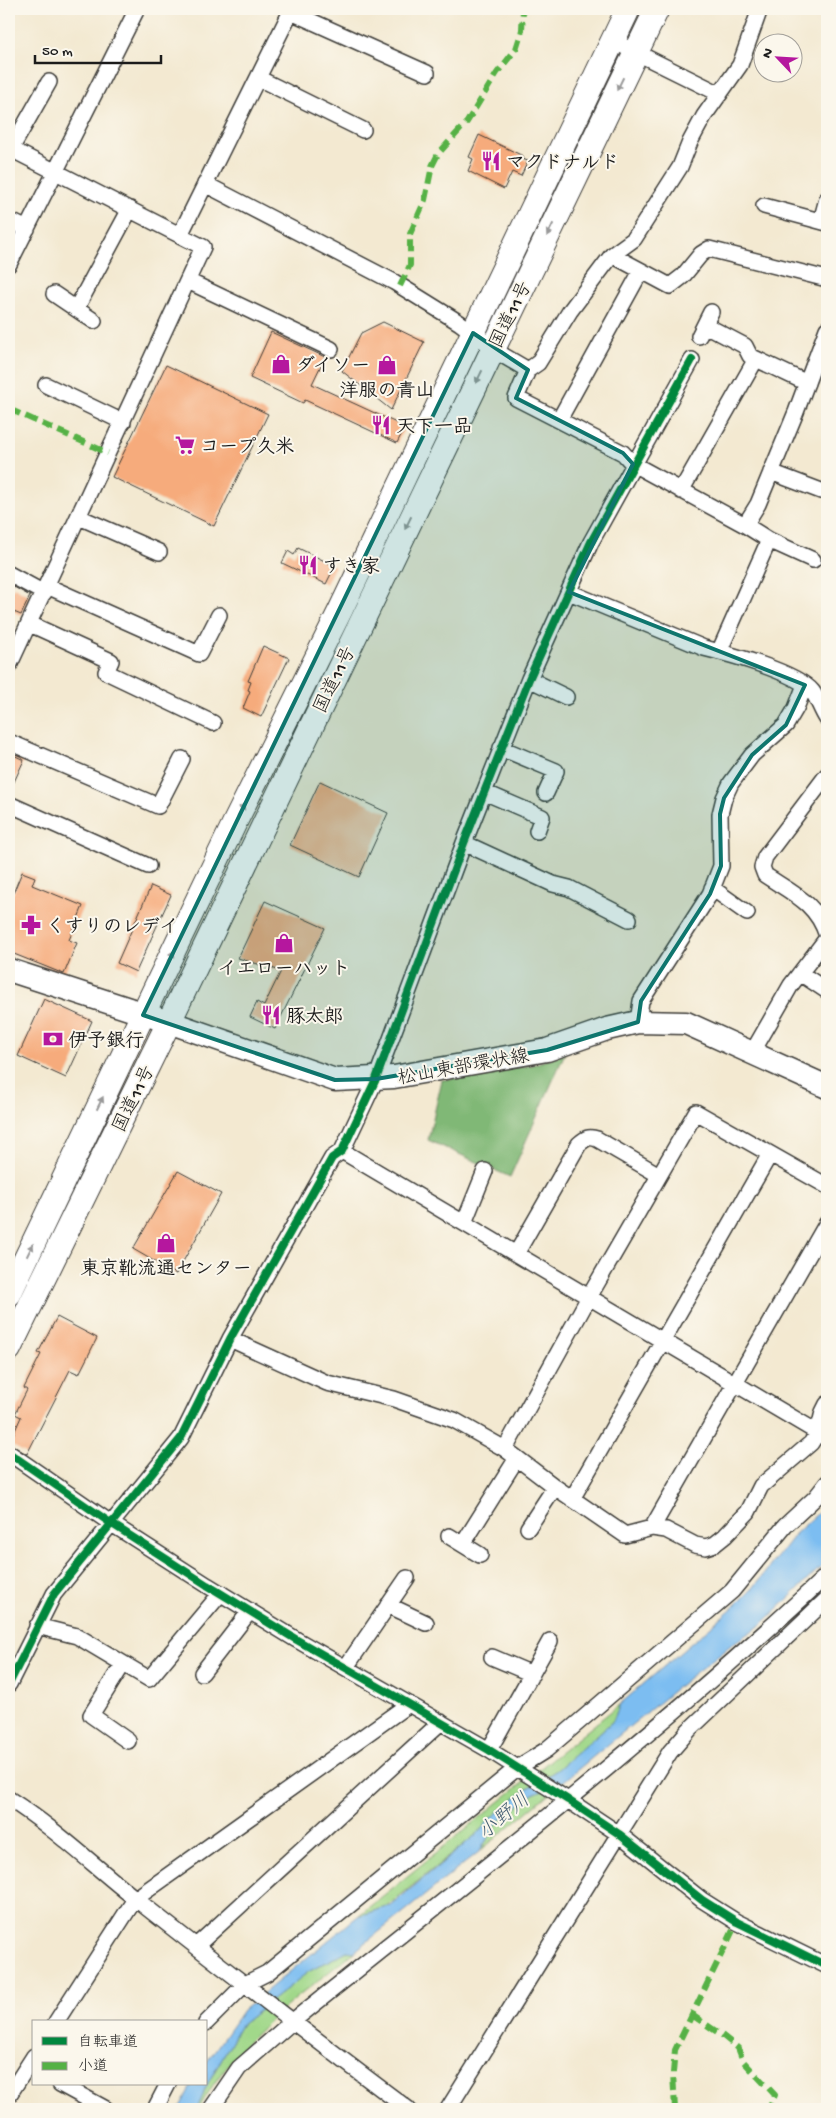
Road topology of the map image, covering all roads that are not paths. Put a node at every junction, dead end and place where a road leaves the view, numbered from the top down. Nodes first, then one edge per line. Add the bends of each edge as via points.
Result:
1 (137, 9) edge
2 (628, 9) edge
3 (657, 9) edge
4 (760, 9) edge
5 (291, 11) edge
6 (614, 41) junction
7 (636, 52) junction
8 (427, 73) dead end
9 (258, 78) junction
10 (49, 82) dead end
11 (720, 94) junction
12 (363, 130) dead end
13 (10, 149) edge
14 (55, 172) junction
15 (205, 184) junction
16 (827, 199) edge
17 (764, 206) dead end
18 (130, 210) junction
19 (9, 220) edge
20 (824, 222) edge
21 (27, 229) junction
22 (180, 234) junction
23 (612, 255) junction
24 (9, 264) edge
25 (641, 271) junction
26 (827, 279) edge
27 (188, 281) junction
28 (54, 294) dead end
29 (76, 309) junction
30 (94, 321) dead end
31 (705, 324) dead end
32 (473, 333) junction
33 (826, 337) edge
34 (493, 348) junction
35 (331, 349) dead end
36 (756, 359) junction
37 (692, 360) dead end
38 (528, 370) junction
39 (807, 383) junction
40 (46, 385) dead end
41 (559, 420) junction
42 (123, 422) junction
43 (632, 464) junction
44 (771, 472) junction
45 (682, 491) junction
46 (822, 491) dead end
47 (79, 517) junction
48 (745, 525) junction
49 (768, 540) junction
50 (159, 552) dead end
51 (812, 560) dead end
52 (9, 574) edge
53 (46, 589) junction
54 (569, 592) junction
55 (219, 615) dead end
56 (30, 624) junction
57 (719, 652) junction
58 (9, 666) edge
59 (529, 679) junction
60 (805, 685) junction
61 (566, 697) dead end
62 (827, 719) edge
63 (213, 723) dead end
64 (9, 742) edge
65 (501, 748) junction
66 (182, 759) dead end
67 (827, 776) edge
68 (484, 792) junction
69 (546, 793) dead end
70 (9, 804) edge
71 (537, 832) dead end
72 (464, 843) junction
73 (148, 866) dead end
74 (712, 888) junction
75 (747, 913) dead end
76 (629, 919) dead end
77 (827, 937) edge
78 (9, 970) edge
79 (800, 973) junction
80 (827, 991) edge
81 (143, 1015) junction
82 (169, 1022) junction
83 (638, 1022) junction
84 (752, 1053) junction
85 (376, 1078) junction
86 (827, 1087) edge
87 (342, 1151) junction
88 (770, 1154) junction
89 (485, 1171) dead end
90 (659, 1175) junction
91 (827, 1186) edge
92 (464, 1223) junction
93 (827, 1224) edge
94 (516, 1254) junction
95 (9, 1294) edge
96 (589, 1297) junction
97 (230, 1339) junction
98 (662, 1340) junction
99 (9, 1349) edge
100 (735, 1383) junction
101 (827, 1404) edge
102 (822, 1435) edge
103 (9, 1453) edge
104 (511, 1454) junction
105 (827, 1483) edge
106 (555, 1487) junction
107 (572, 1498) junction
108 (112, 1524) junction
109 (528, 1528) dead end
110 (652, 1528) junction
111 (449, 1536) dead end
112 (463, 1544) junction
113 (480, 1555) dead end
114 (827, 1575) edge
115 (407, 1578) dead end
116 (221, 1593) junction
117 (827, 1599) edge
118 (388, 1605) junction
119 (250, 1611) junction
120 (426, 1623) dead end
121 (38, 1626) junction
122 (550, 1642) dead end
123 (492, 1657) dead end
124 (123, 1664) junction
125 (346, 1667) junction
126 (202, 1673) dead end
127 (532, 1674) junction
128 (9, 1684) edge
129 (409, 1704) junction
130 (441, 1722) junction
131 (117, 1739) dead end
132 (489, 1750) junction
133 (520, 1769) junction
134 (564, 1798) junction
135 (9, 1799) edge
136 (620, 1834) junction
137 (136, 1899) junction
138 (196, 1946) junction
139 (827, 1966) edge
140 (247, 1986) junction
141 (290, 2019) junction
142 (57, 2020) edge
143 (208, 2021) edge
144 (32, 2064) edge
145 (64, 2086) edge
146 (167, 2086) edge
147 (9, 2095) edge
148 (213, 2108) edge
149 (106, 2109) edge
150 (155, 2109) edge
151 (408, 2109) edge
152 (448, 2109) edge

1 - 14 street
2 - 6 highway, 国道11号
3 - 7 highway, 国道11号
4 - 11 street via 740,65
5 - 8 street
5 - 9 street
6 - 7 street
6 - 32 highway, 国道11号
7 - 11 street
7 -> 34 highway, 国道11号
9 - 12 street
9 - 15 street
10 - 13 street
11 - 23 street via 690,142 680,167 634,239
13 - 14 street
14 - 18 street
14 - 21 street
15 - 22 street
15 - 32 street via 394,282
16 - 20 street
17 - 20 street
18 - 22 street
18 - 29 street
19 - 21 street
21 - 24 street
22 - 27 street via 203,247
23 - 25 street
23 - 38 street via 570,310 538,363
25 - 26 street via 670,286 709,249
25 - 41 street
27 - 35 street
27 - 42 street
28 - 29 street
29 - 30 street
31 - 36 street via 745,346 750,356
32 - 34 street
81 -> 32 highway, 国道11号
33 - 39 street
34 - 38 street
34 -> 82 highway, 国道11号
36 - 39 street
36 - 45 street
37 - 43 street
38 - 41 street via 516,398
39 - 44 street
40 - 42 street
41 - 43 street via 623,453
42 - 47 street
43 - 45 street
43 - 54 street
44 - 46 street
44 - 48 street
45 - 48 street
47 - 50 street
47 - 53 street
48 - 49 street
49 - 51 street
49 - 57 street
52 - 53 street
53 - 55 street via 200,654
53 - 56 street
54 - 57 street
54 - 59 street
56 - 58 street
56 - 63 street via 111,661 106,672
57 - 60 street
59 - 61 street
59 - 65 street
60 - 62 street
60 - 74 street via 786,725 752,755 724,798 720,814 722,866
64 - 66 street via 158,806
65 - 68 street
65 - 69 street via 556,771
67 - 77 street via 765,857 762,868 765,875 814,908
68 - 71 street via 542,817
68 - 72 street
70 - 73 street
72 - 76 street via 553,884 569,888
72 - 85 street
74 - 75 street
74 - 83 street via 641,1001
77 - 79 street
78 - 81 main road, 松山東部環状線
79 - 80 street
79 - 84 street
81 - 82 main road, 松山東部環状線
95 -> 81 highway, 国道11号
82 - 85 main road, 松山東部環状線 via 335,1080
82 - 99 highway, 国道11号
83 - 84 main road, 松山東部環状線 via 686,1023
83 - 85 main road, 松山東部環状線 via 546,1050
84 - 86 main road, 松山東部環状線
85 - 87 street
87 - 92 street
87 - 97 street via 332,1158
88 - 90 street via 696,1112
88 - 91 street
88 - 98 street
89 - 92 street
90 - 94 street via 597,1139 586,1138 579,1144
90 - 96 street
92 - 94 street
93 - 100 street
94 - 96 street
96 - 98 street
96 - 104 street
97 - 104 street via 327,1383 394,1399 454,1420
97 - 108 street via 181,1438
98 - 100 street
98 - 107 street
100 - 102 street
100 - 110 street
101 - 102 street via 823,1412
102 - 110 street via 761,1486 748,1512 714,1544 696,1545 666,1530
103 - 108 street
104 - 106 street
104 - 112 street
105 - 133 street via 785,1526 732,1591
106 - 107 street
106 - 109 street
107 - 110 street via 625,1535
108 - 116 street
108 - 121 street via 54,1594
111 - 112 street
112 - 113 street
114 - 134 street via 641,1741
115 - 118 street
116 - 119 street
116 - 124 street via 149,1679
117 - 136 street via 680,1740
118 - 120 street
118 - 125 street
119 - 125 street
119 - 126 street
121 - 124 street via 77,1636
121 - 128 street
122 - 127 street
123 - 127 street
124 - 131 street via 91,1715
125 - 129 street
127 - 132 street
129 - 130 street
129 - 137 street
130 - 132 street
130 - 138 street
132 - 133 street
133 - 134 street
133 - 140 street
134 - 136 street
134 - 141 street
135 - 137 street
136 - 139 street via 737,1922
136 - 152 street
137 - 138 street
137 - 142 street
138 - 140 street
140 - 141 street
140 - 143 street
141 - 148 street via 239,2068
141 - 151 street
144 - 147 street
145 - 149 street
146 - 150 street

